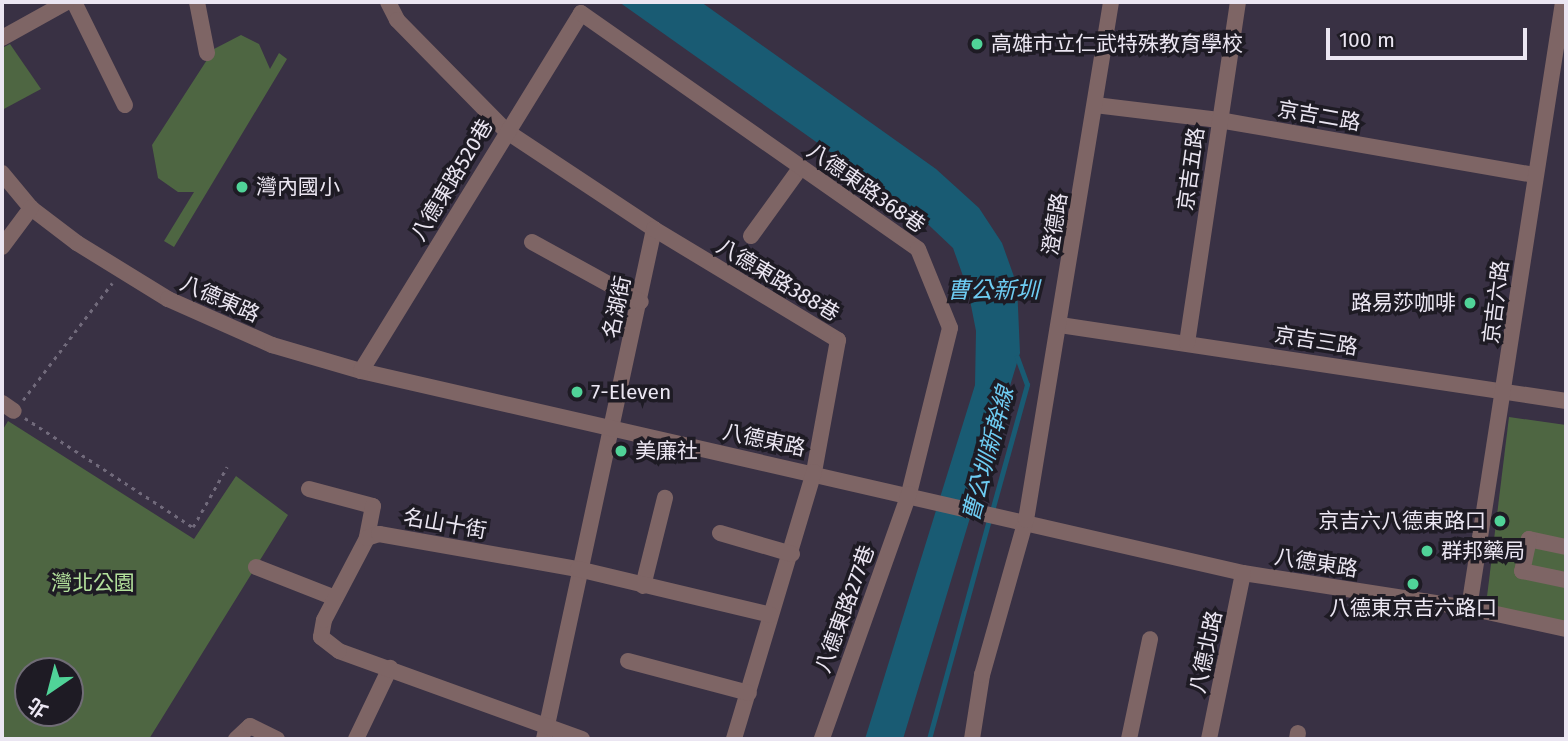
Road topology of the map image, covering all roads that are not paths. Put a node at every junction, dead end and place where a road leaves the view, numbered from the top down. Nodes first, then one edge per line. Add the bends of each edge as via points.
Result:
1 (67, 2) edge
2 (74, 2) edge
3 (197, 2) edge
4 (388, 2) edge
5 (1111, 2) edge
6 (1238, 2) edge
7 (1563, 2) edge
8 (581, 13) joint
9 (2, 38) edge
10 (207, 53) dead end
11 (125, 104) dead end
12 (1095, 105) junction
13 (1219, 121) junction
14 (506, 131) junction
15 (801, 167) junction
16 (2, 173) edge
17 (1535, 175) junction
18 (32, 208) junction
19 (654, 229) junction
20 (751, 236) dead end
21 (532, 242) dead end
22 (2, 247) edge
23 (641, 302) junction
24 (1060, 325) junction
25 (1187, 342) junction
26 (361, 371) junction
27 (1505, 392) junction
28 (1566, 401) edge
29 (611, 429) junction
30 (814, 472) junction
31 (309, 489) dead end
32 (909, 494) junction
33 (664, 498) dead end
34 (1026, 520) junction
35 (720, 533) dead end
36 (367, 538) junction
37 (1566, 547) edge
38 (792, 554) junction
39 (256, 567) dead end
40 (578, 569) junction
41 (1243, 573) junction
42 (1566, 580) edge
43 (643, 586) junction
44 (335, 598) junction
45 (1469, 608) junction
46 (771, 615) junction
47 (1566, 629) edge
48 (1150, 639) dead end
49 (628, 661) dead end
50 (390, 668) junction
51 (749, 693) junction
52 (545, 734) edge
53 (362, 737) edge
54 (236, 739) edge
55 (276, 739) edge
56 (582, 739) edge
57 (734, 739) edge
58 (822, 739) edge
59 (972, 739) edge
60 (1129, 739) edge
61 (1209, 739) edge

1 - 9 street
2 - 11 street
3 - 10 street
4 - 14 street via 397,20
5 - 12 street, 澄德路
6 - 13 street, 京吉五路
7 - 17 street, 京吉六路
8 - 14 street, 八德東路520巷
8 - 15 street, 八德東路368巷
12 - 13 street, 京吉二路
12 - 24 street, 澄德路
13 - 17 street, 京吉二路
13 - 25 street, 京吉五路
14 - 19 street
14 - 26 street, 八德東路520巷
15 - 20 street
15 - 32 street, 八德東路368巷 via 918,249 950,328
16 - 18 street, 八德東路
17 - 27 street, 京吉六路
18 - 22 street
18 - 26 street, 八德東路 via 121,272 168,299 272,345
19 - 23 street, 名湖街
19 - 30 street, 八德東路388巷 via 838,340
21 - 23 street
23 - 29 street, 名湖街
24 - 25 street, 京吉三路
24 - 34 street, 澄德路
25 - 27 street, 京吉三路
26 - 29 street, 八德東路
27 - 28 street, 京吉三路
27 - 45 street, 京吉六路
29 - 30 street, 八德東路
29 - 40 street, 名湖街
30 - 32 street, 八德東路
30 - 38 street
31 - 36 street via 373,506
32 - 34 street, 八德東路
32 - 58 street, 八德東路277巷
33 - 43 street
34 - 41 street, 八德東路
34 - 59 street, 澄德路 via 982,675
35 - 38 street
36 - 40 street, 名山十街 via 379,534
36 - 44 street
37 - 42 street via 1529,538 1522,570
38 - 46 street
39 - 44 street
40 - 43 street, 名山十街
40 - 52 street, 名湖街
41 - 45 street, 八德東路
41 - 61 street, 八德北路
43 - 46 street, 名山十街
44 - 50 street via 321,637 339,651
45 - 47 street, 八德東路
46 - 51 street
48 - 60 street
49 - 51 street
50 - 52 street
50 - 53 street
51 - 57 street
52 - 56 street
54 - 55 street via 250,726

